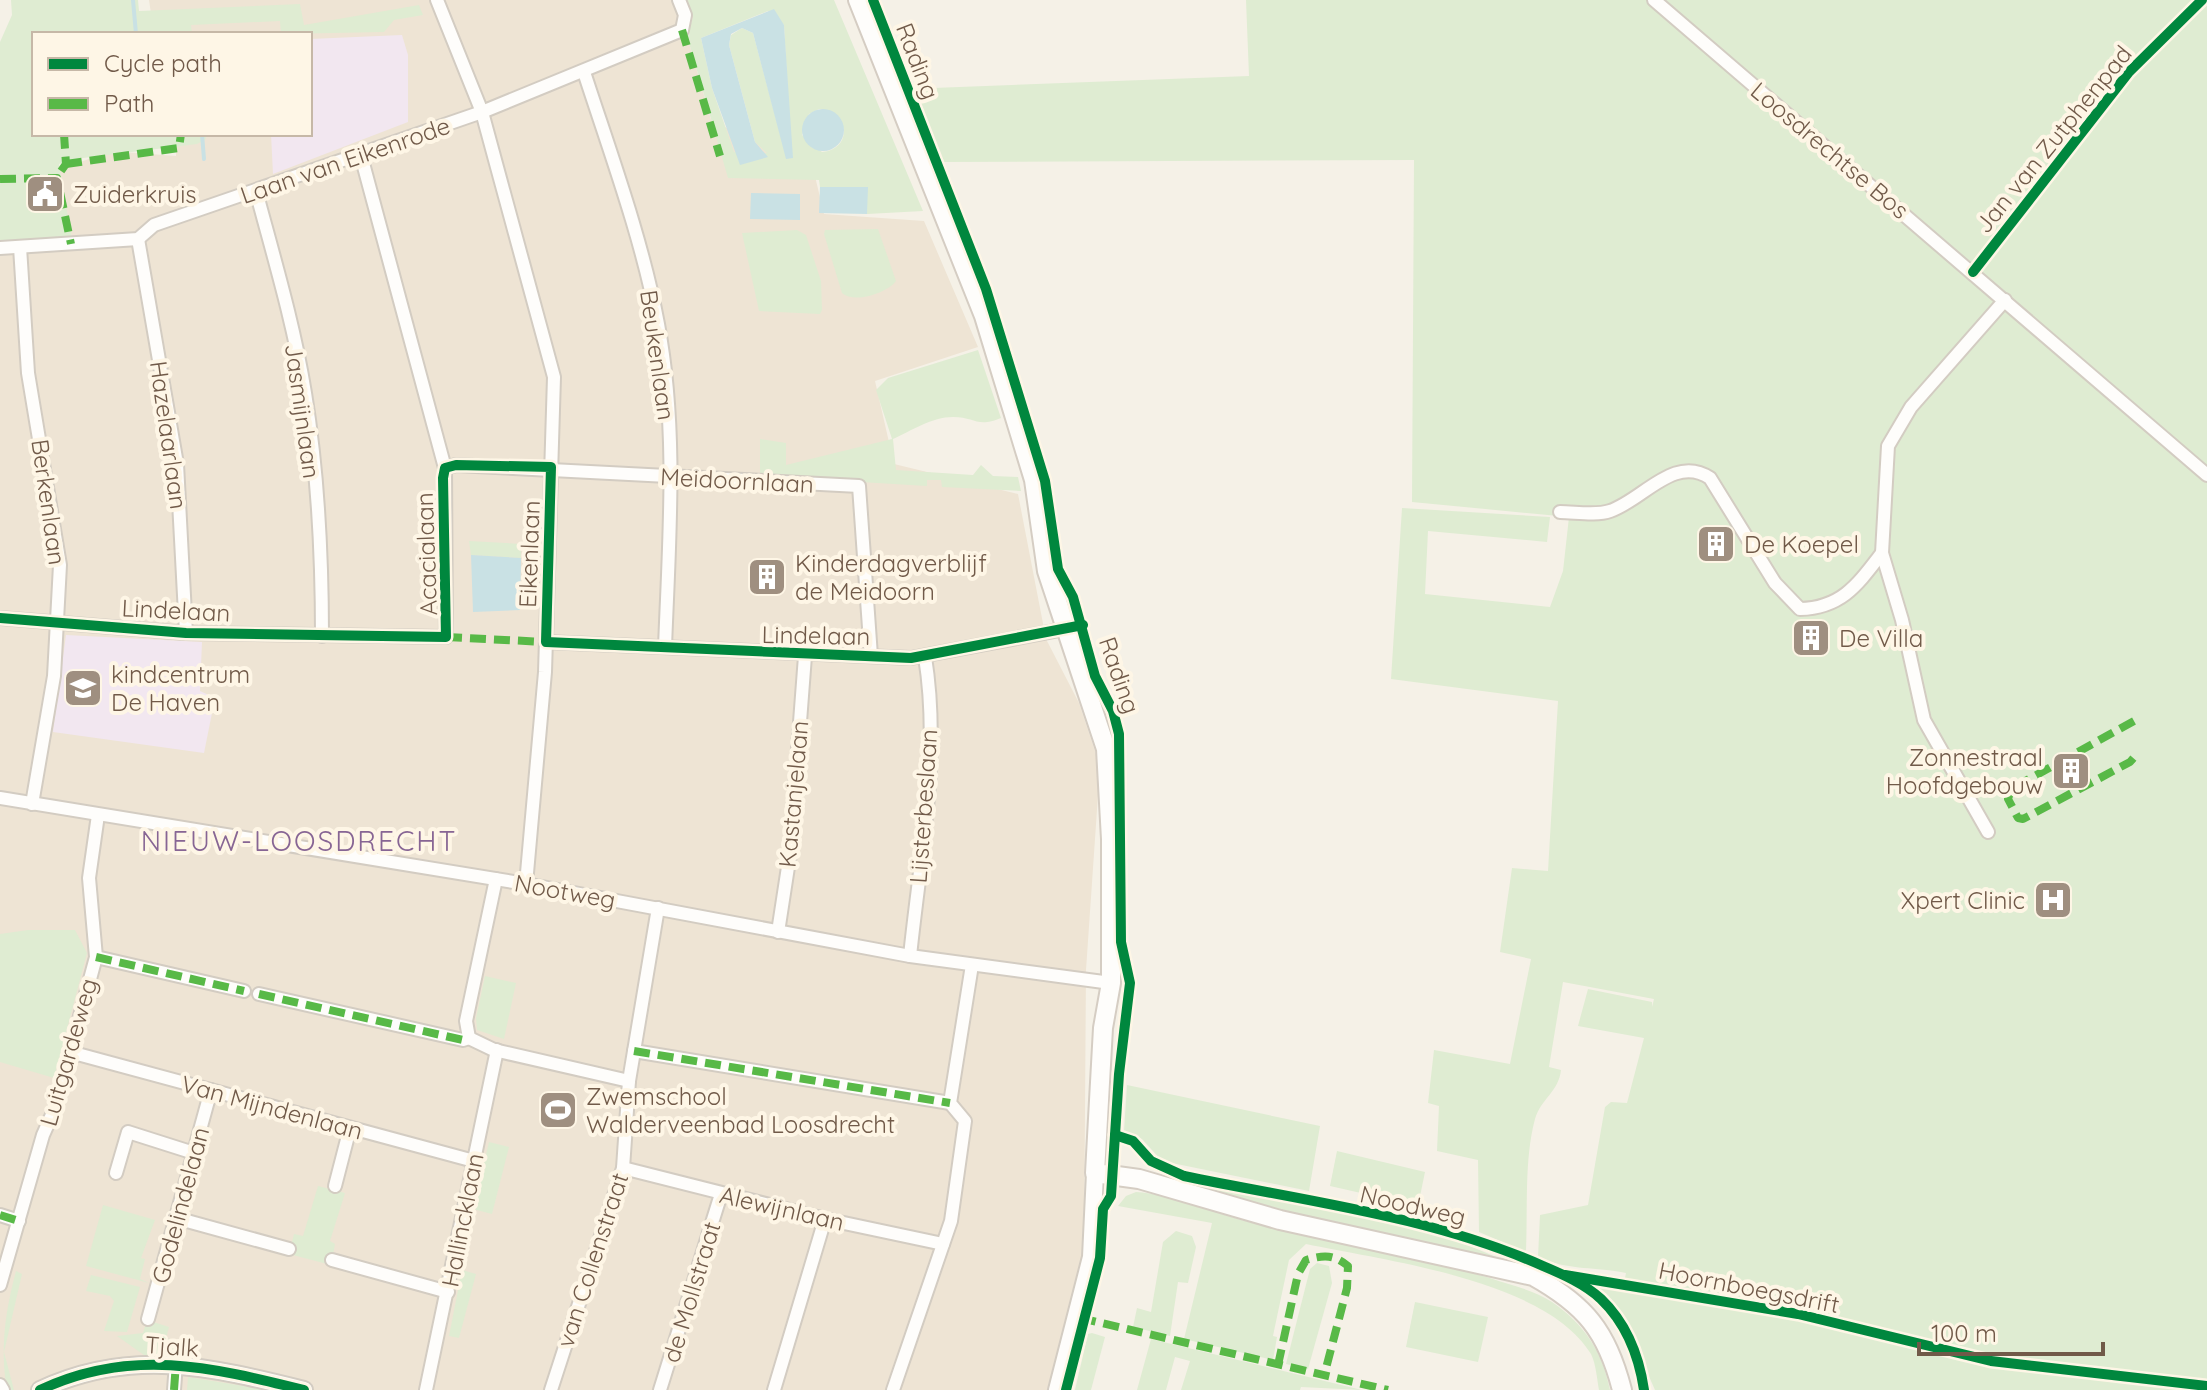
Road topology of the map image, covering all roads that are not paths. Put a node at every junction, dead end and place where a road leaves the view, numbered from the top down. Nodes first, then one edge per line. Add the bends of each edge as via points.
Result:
1 (437, 0) edge
2 (679, 0) edge
3 (858, 0) edge
4 (1654, 0) edge
5 (584, 72) junction
6 (482, 112) junction
7 (360, 152) junction
8 (256, 191) junction
9 (138, 239) junction
10 (20, 247) junction
11 (0, 248) edge
12 (2005, 300) junction
13 (551, 467) junction
14 (445, 468) junction
15 (2207, 475) edge
16 (671, 477) junction
17 (1560, 512) dead end
18 (1882, 553) junction
19 (0, 618) edge
20 (58, 624) junction
21 (1065, 629) junction
22 (186, 633) junction
23 (322, 636) junction
24 (446, 637) joint
25 (546, 642) junction
26 (665, 647) junction
27 (805, 656) junction
28 (871, 656) junction
29 (925, 657) junction
30 (0, 798) edge
31 (32, 804) junction
32 (98, 815) junction
33 (1988, 832) dead end
34 (496, 879) junction
35 (526, 884) junction
36 (658, 908) junction
37 (778, 932) junction
38 (910, 956) junction
39 (96, 957) junction
40 (972, 965) junction
41 (1111, 983) junction
42 (244, 991) dead end
43 (259, 994) dead end
44 (469, 1038) junction
45 (497, 1050) junction
46 (634, 1051) junction
47 (70, 1052) junction
48 (629, 1081) junction
49 (211, 1090) junction
50 (950, 1103) junction
51 (350, 1128) junction
52 (194, 1153) junction
53 (474, 1161) junction
54 (623, 1168) junction
55 (116, 1173) dead end
56 (1095, 1173) junction
57 (335, 1186) dead end
58 (721, 1194) junction
59 (0, 1215) edge
60 (176, 1218) junction
61 (825, 1219) junction
62 (19, 1221) junction
63 (943, 1244) junction
64 (289, 1249) dead end
65 (332, 1260) dead end
66 (0, 1285) edge
67 (448, 1292) junction
68 (148, 1319) dead end
69 (176, 1364) junction
70 (176, 1389) edge
71 (40, 1390) edge
72 (304, 1390) edge
73 (426, 1390) edge
74 (551, 1390) edge
75 (660, 1390) edge
76 (774, 1390) edge
77 (893, 1390) edge
78 (1057, 1390) edge
79 (1622, 1390) edge

1 - 6 street, Eikenlaan
2 - 5 street, Laan van Eikenrode via 685,15 682,30
3 - 21 main road, Rading via 984,316 1034,480 1047,571
4 - 12 street, Loosdrechtse Bos
5 - 6 street, Laan van Eikenrode
5 - 16 street, Beukenlaan via 638,242 658,325
6 - 7 street, Laan van Eikenrode
6 - 13 street, Eikenlaan via 554,377
7 - 8 street, Laan van Eikenrode
7 - 14 street, Acacialaan
8 - 9 street, Laan van Eikenrode via 154,225
8 - 23 street, Jasmijnlaan via 305,393
9 - 10 street, Laan van Eikenrode
9 - 22 street, Hazelaarlaan via 177,464
10 - 11 street, Laan van Eikenrode
10 - 20 street, Berkenlaan via 28,373 59,542
12 - 15 street, Loosdrechtse Bos
12 - 18 street via 1911,407 1888,446
13 - 14 street, Meidoornlaan
13 - 16 street, Meidoornlaan
13 - 25 street, Eikenlaan
14 - 24 street, Acacialaan
16 - 26 street, Beukenlaan
16 - 28 street, Meidoornlaan via 859,486
17 - 18 street via 1606,513 1681,470 1702,473 1775,583 1800,609 1848,595
18 - 33 street via 1924,720
19 - 20 street, Lindelaan
20 - 22 street, Lindelaan
20 - 31 street, Berkenlaan
21 - 29 street, Lindelaan
21 - 41 main road, Rading via 1106,749
22 - 23 street, Lindelaan
23 - 24 street, Lindelaan
25 - 26 street, Lindelaan
25 - 35 street, Eikenlaan
26 - 27 street, Lindelaan
27 - 28 street, Lindelaan
27 - 37 street, Kastanjelaan via 790,854
28 - 29 street, Lindelaan
29 - 38 street, Lijsterbeslaan via 929,763
30 - 31 street, Nootweg
31 - 32 street, Nootweg
32 - 34 street, Nootweg
32 - 39 street, Luitgardeweg via 89,878
34 - 35 street, Nootweg
34 - 44 street via 466,1021
35 - 36 street, Nootweg
36 - 37 street, Nootweg
36 - 46 street, van Collenstraat
37 - 38 street, Nootweg
38 - 40 street, Nootweg
39 - 42 street
39 - 47 street, Luitgardeweg
40 - 41 street, Nootweg
40 - 50 street
41 - 56 main road, Rading via 1103,1028
43 - 44 street
44 - 45 street
45 - 48 street
45 - 53 street, Hallincklaan
46 - 48 street, van Collenstraat
46 - 50 street
47 - 49 street, Van Mijndenlaan
47 - 62 street, Luitgardeweg
48 - 54 street, van Collenstraat
49 - 51 street, Van Mijndenlaan
49 - 52 street, Godelindelaan
50 - 63 street via 965,1121
51 - 53 street, Van Mijndenlaan
51 - 57 street
52 - 55 street via 128,1132
52 - 60 street, Godelindelaan
53 - 67 street, Hallincklaan
54 - 58 street, Alewijnlaan
54 - 74 street, van Collenstraat
56 - 78 street, Rading via 1091,1257
56 - 79 main road, Noodweg via 1139,1179 1280,1220 1533,1276 1589,1315 1613,1355
58 - 61 street, Alewijnlaan
58 - 75 street, de Mollstraat
59 - 62 street
60 - 64 street
60 - 68 street, Godelindelaan
61 - 63 street, Alewijnlaan
61 - 76 street
62 - 66 street, Luitgardeweg
63 - 77 street
65 - 67 street
67 - 73 street, Hallincklaan
69 - 70 street
69 - 71 street, Tjalk via 100,1368
69 - 72 street, Tjalk

